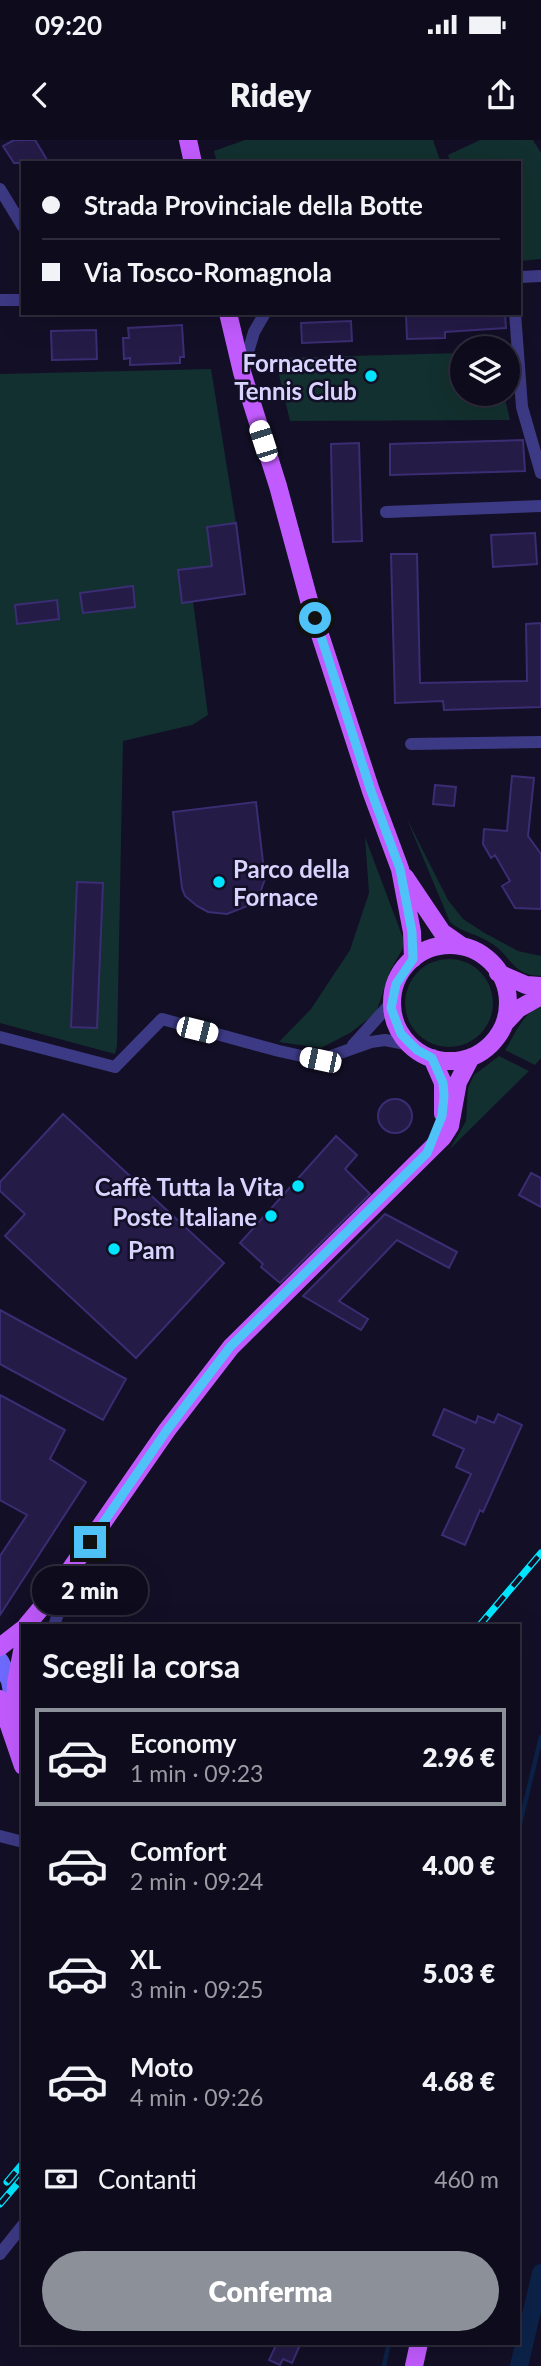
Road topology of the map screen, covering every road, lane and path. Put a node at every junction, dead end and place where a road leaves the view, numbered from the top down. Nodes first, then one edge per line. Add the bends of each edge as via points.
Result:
1 (188, 140) edge
2 (193, 161) edge
3 (0, 189) edge
4 (21, 223) edge
5 (541, 275) edge
6 (521, 277) edge
7 (0, 300) edge
8 (21, 300) edge
9 (228, 315) edge
10 (264, 315) edge
11 (515, 315) edge
12 (242, 372) junction
13 (541, 473) edge
14 (541, 506) edge
15 (386, 512) dead end
16 (541, 742) edge
17 (411, 744) dead end
18 (400, 869) junction
19 (465, 948) junction
20 (413, 959) junction
21 (498, 973) junction
22 (541, 986) edge
23 (541, 996) edge
24 (391, 1003) junction
25 (505, 1023) junction
26 (0, 1037) edge
27 (411, 1045) junction
28 (350, 1048) junction
29 (471, 1057) junction
30 (432, 1058) junction
31 (427, 1153) junction
32 (76, 1563) junction
33 (29, 1624) edge
34 (55, 1624) edge
35 (21, 1630) edge
36 (0, 1647) edge
37 (21, 1654) edge
38 (0, 1661) edge
39 (4, 1700) edge
40 (21, 1759) edge
41 (0, 1836) edge
42 (21, 1841) edge
43 (21, 2228) edge
44 (0, 2254) edge
45 (419, 2345) edge
46 (414, 2366) edge

1 - 2 main road
3 - 4 street
5 - 6 street
7 - 8 street
9 - 12 main road
10 - 12 street
11 - 13 street via 522,407
12 - 18 main road via 344,711
14 - 15 street
16 - 17 street
18 - 19 main road via 442,932
18 - 20 main road
19 - 20 main road via 443,946
19 - 21 main road via 483,956
20 - 24 main road via 398,978
21 - 22 main road
21 - 25 main road via 509,1000
23 - 25 main road
24 - 27 main road via 397,1027
24 - 28 street
25 - 29 main road via 489,1045
26 - 28 street via 115,1067 162,1019 320,1060
27 - 28 street via 385,1040
27 - 30 main road
29 - 30 main road
29 - 31 main road via 458,1082 450,1126
30 - 31 main road via 443,1083 444,1102
31 - 32 main road via 230,1347
32 - 33 main road
32 - 34 street
35 - 36 main road
37 - 39 main road
38 - 39 main road via 10,1681
39 - 40 main road
41 - 42 street
43 - 44 street
45 - 46 main road

